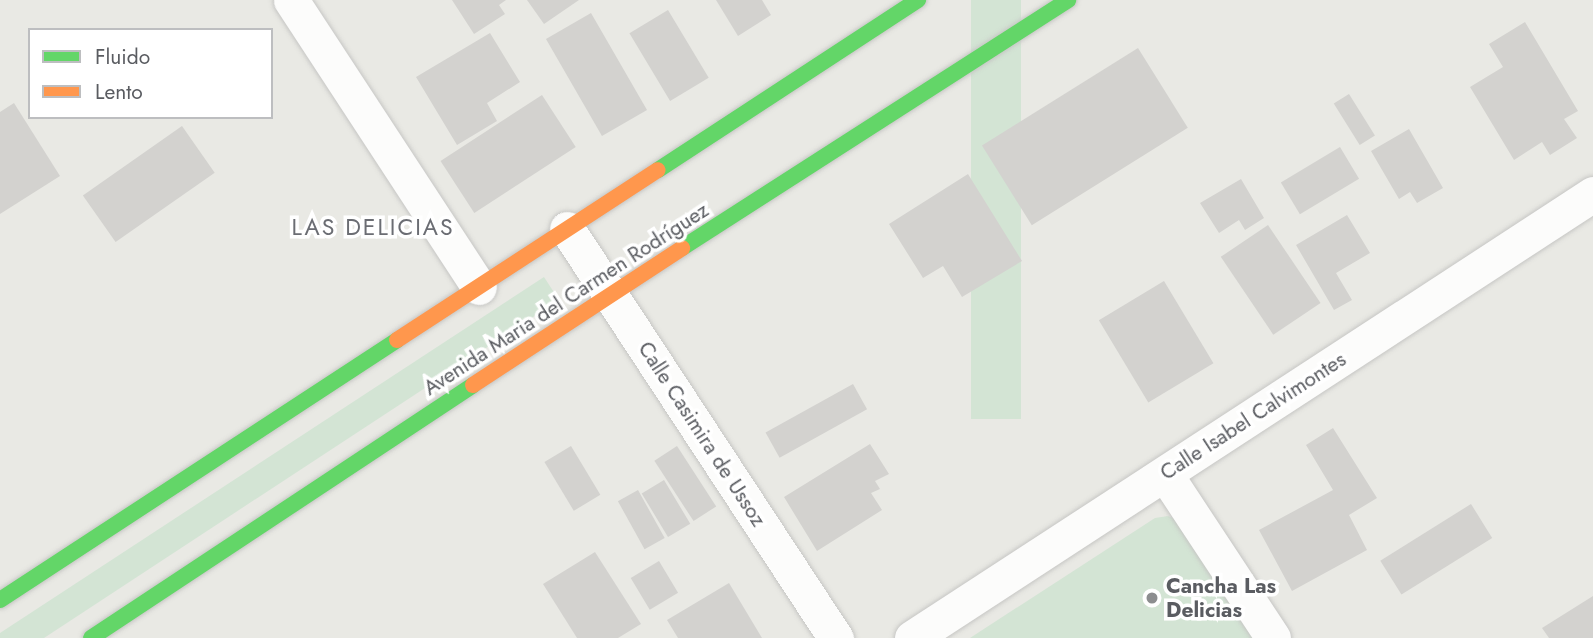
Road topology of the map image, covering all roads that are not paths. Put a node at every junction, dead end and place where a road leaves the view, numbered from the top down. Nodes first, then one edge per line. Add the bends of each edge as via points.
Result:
1 (291, 0) edge
2 (918, 0) edge
3 (1068, 0) edge
4 (1593, 194) edge
5 (567, 229) junction
6 (479, 287) junction
7 (610, 294) junction
8 (1165, 474) junction
9 (0, 600) edge
10 (91, 638) edge
11 (836, 638) edge
12 (912, 638) edge
13 (1273, 638) edge

1 - 6 street
2 - 5 street
3 - 7 street, Avenida Maria del Carmen Rodríguez
4 - 8 street, Calle Isabel Calvimontes
5 - 6 street
5 - 7 street, Calle Casimira de Ussoz
6 - 9 street
7 - 10 street, Avenida Maria del Carmen Rodríguez
7 - 11 street, Calle Casimira de Ussoz
8 - 12 street, Calle Isabel Calvimontes
8 - 13 street

